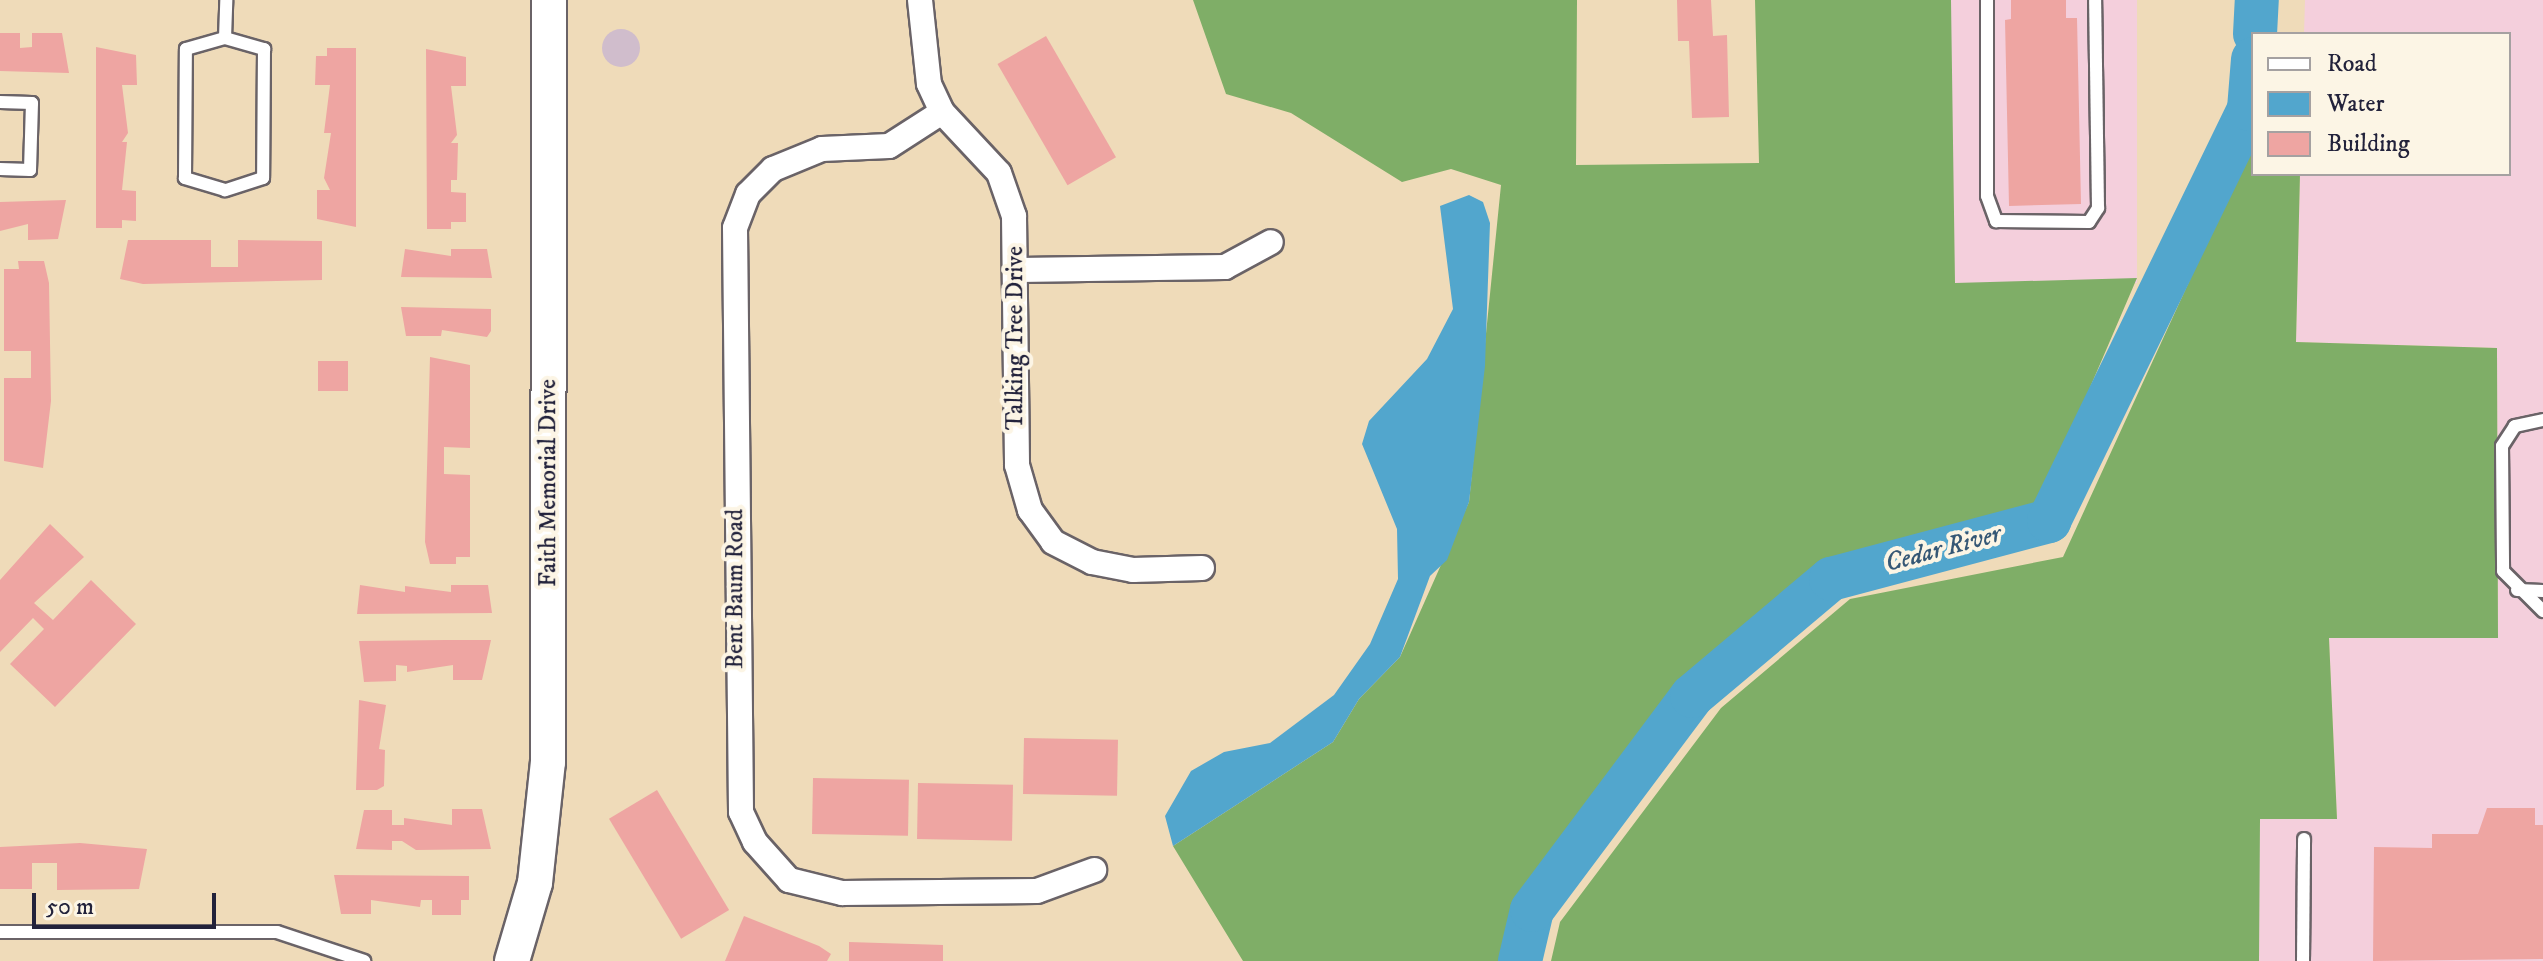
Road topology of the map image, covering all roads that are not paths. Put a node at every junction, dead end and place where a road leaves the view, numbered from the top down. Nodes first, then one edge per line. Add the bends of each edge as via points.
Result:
1 (226, 0) edge
2 (549, 0) edge
3 (920, 0) edge
4 (1987, 0) edge
5 (2095, 0) edge
6 (225, 38) junction
7 (0, 102) edge
8 (942, 112) junction
9 (0, 169) edge
10 (1271, 242) dead end
11 (1019, 270) junction
12 (2543, 420) edge
13 (1202, 568) dead end
14 (2517, 590) junction
15 (2543, 591) edge
16 (2543, 611) edge
17 (2304, 839) dead end
18 (1094, 870) dead end
19 (0, 932) edge
20 (364, 961) edge
21 (512, 961) edge
22 (2303, 961) edge

1 - 6 lane
2 - 21 street, Faith Memorial Drive via 548,762 535,883
3 - 8 street, Talking Tree Drive via 920,54
4 - 5 lane via 1987,196 1996,221 2089,222 2098,208
6 - 6 lane via 186,49 185,164 185,178 225,190 263,178 264,49
7 - 9 lane via 32,103 30,170
8 - 11 street, Talking Tree Drive via 999,173
8 - 18 street, Bent Baum Road via 889,146 822,149 773,169 748,194 735,228 741,812 755,842 789,880 842,893 1037,891
10 - 11 street via 1225,267
11 - 13 street, Talking Tree Drive via 1017,465 1030,510 1053,542 1092,562 1133,570
12 - 14 lane via 2515,426 2502,446 2503,571
14 - 15 lane
14 - 16 lane
17 - 22 lane
19 - 20 lane via 277,932

